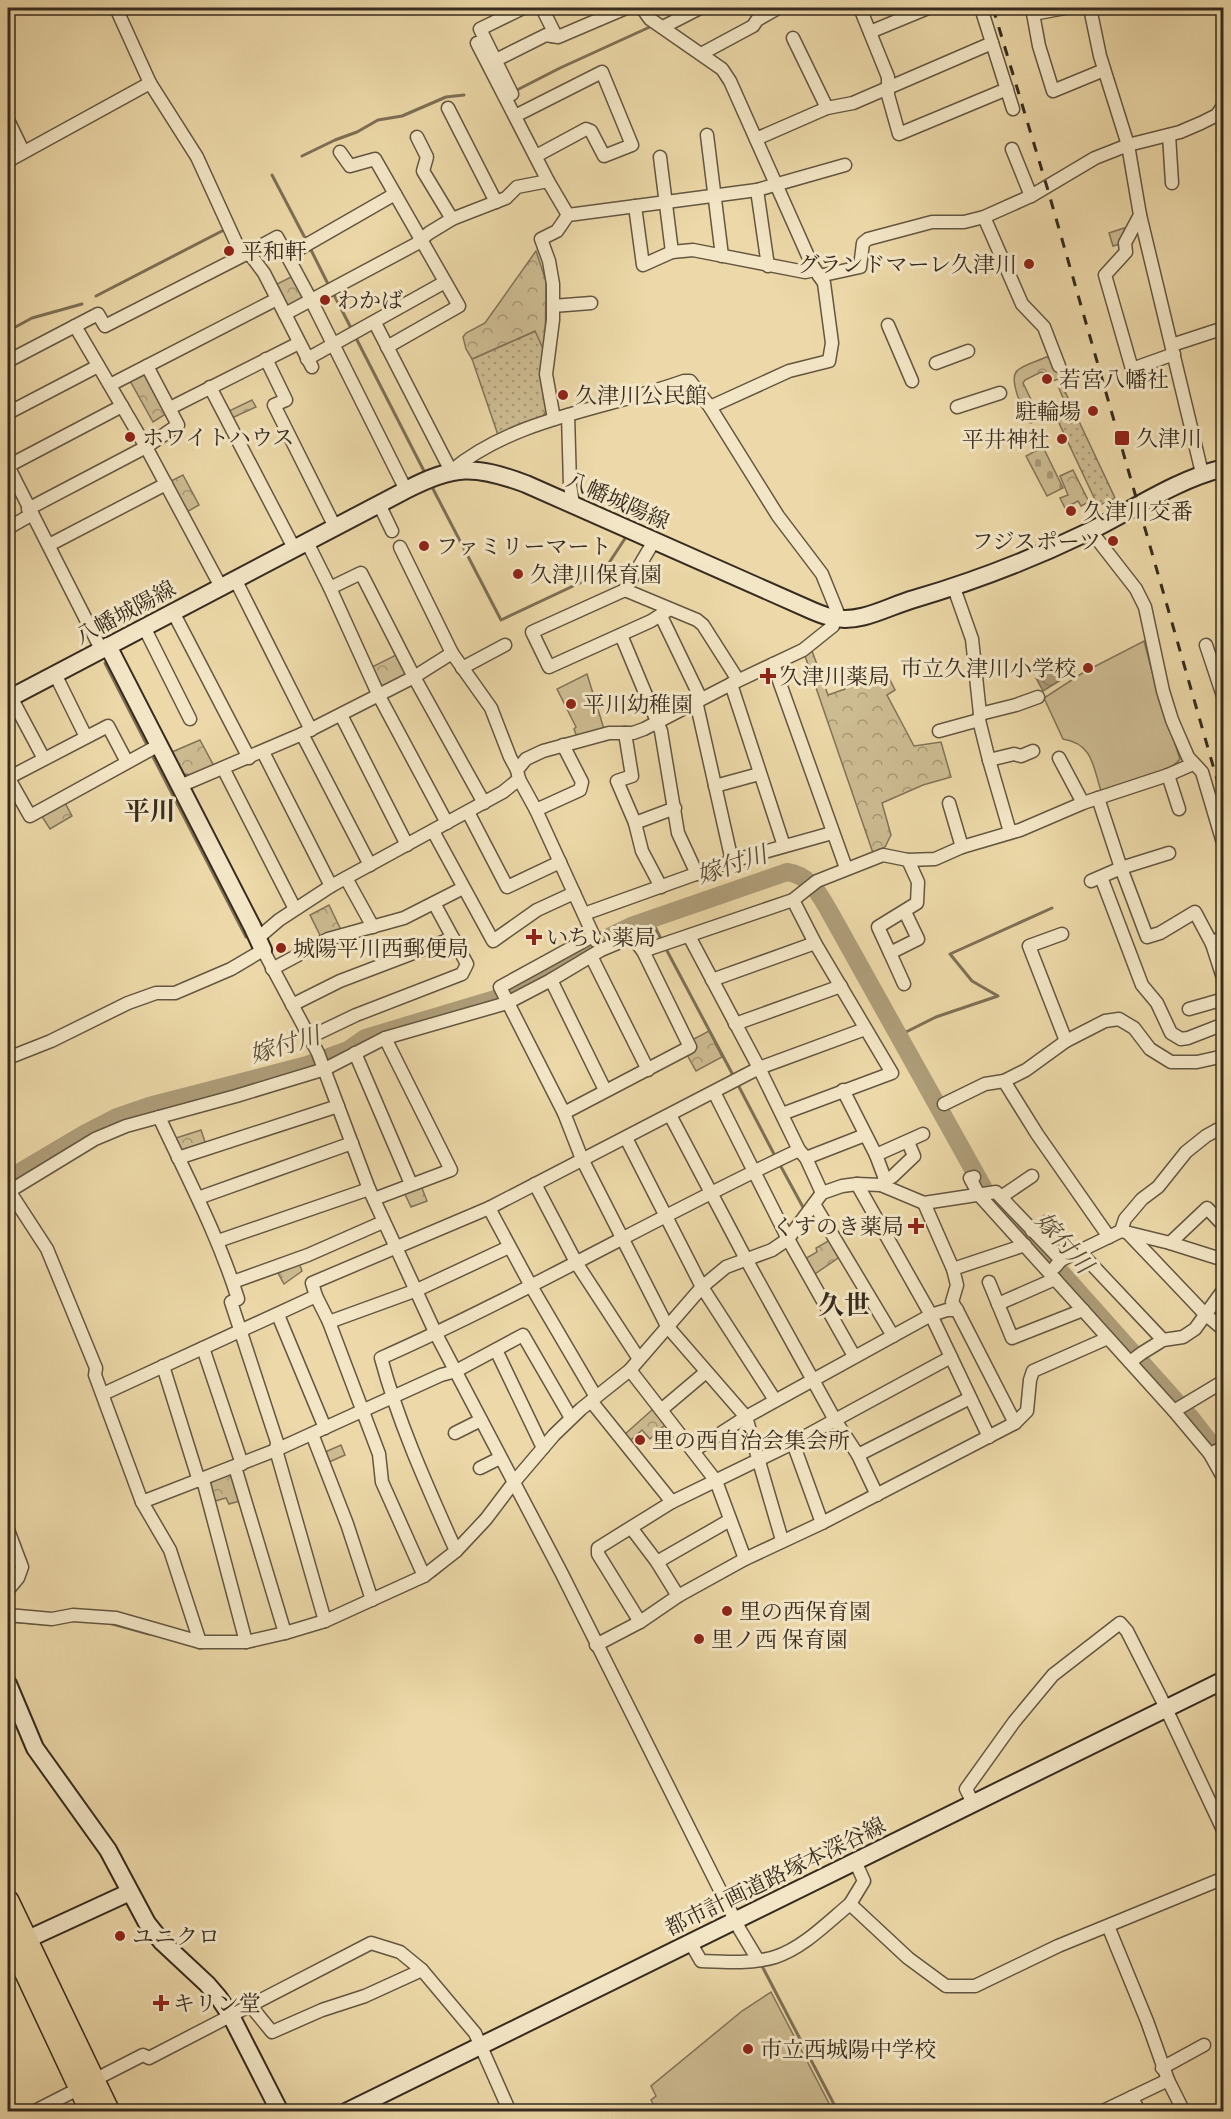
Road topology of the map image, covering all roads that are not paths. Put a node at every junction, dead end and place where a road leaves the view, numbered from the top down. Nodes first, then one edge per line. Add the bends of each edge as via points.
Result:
1 (116, 8) edge
2 (524, 8) edge
3 (542, 8) edge
4 (626, 8) edge
5 (642, 8) edge
6 (700, 8) edge
7 (860, 8) edge
8 (928, 8) edge
9 (981, 8) edge
10 (1065, 8) edge
11 (1090, 8) edge
12 (771, 9) edge
13 (1033, 11) edge
14 (663, 27) junction
15 (870, 32) junction
16 (552, 36) junction
17 (793, 38) dead end
18 (477, 43) dead end
19 (992, 43) junction
20 (701, 54) junction
21 (491, 69) junction
22 (1104, 70) junction
23 (150, 82) junction
24 (888, 88) junction
25 (1007, 89) junction
26 (1224, 104) edge
27 (448, 108) dead end
28 (827, 108) junction
29 (1013, 109) dead end
30 (515, 116) junction
31 (8, 120) edge
32 (707, 135) dead end
33 (1169, 135) junction
34 (417, 137) dead end
35 (756, 139) junction
36 (1128, 144) junction
37 (1012, 149) dead end
38 (23, 151) junction
39 (340, 152) dead end
40 (536, 156) junction
41 (660, 157) dead end
42 (8, 161) edge
43 (845, 165) dead end
44 (549, 181) junction
45 (1172, 183) dead end
46 (776, 185) junction
47 (757, 190) junction
48 (395, 194) junction
49 (714, 196) junction
50 (1031, 196) junction
51 (496, 202) junction
52 (666, 202) junction
53 (635, 206) junction
54 (568, 215) junction
55 (1140, 215) junction
56 (984, 217) junction
57 (452, 219) junction
58 (421, 238) junction
59 (672, 252) junction
60 (246, 254) junction
61 (287, 256) junction
62 (722, 256) junction
63 (768, 266) junction
64 (817, 273) junction
65 (445, 282) junction
66 (277, 299) junction
67 (311, 300) junction
68 (591, 303) dead end
69 (554, 306) junction
70 (285, 314) junction
71 (375, 323) junction
72 (888, 325) dead end
73 (75, 326) junction
74 (1224, 328) edge
75 (299, 343) junction
76 (334, 345) junction
77 (387, 347) junction
78 (1173, 350) junction
79 (968, 351) dead end
80 (266, 359) junction
81 (8, 361) edge
82 (936, 363) dead end
83 (98, 366) junction
84 (147, 366) junction
85 (1059, 366) dead end
86 (912, 381) dead end
87 (110, 385) junction
88 (210, 387) junction
89 (1000, 393) dead end
90 (122, 406) junction
91 (710, 407) junction
92 (957, 407) dead end
93 (170, 408) junction
94 (8, 413) edge
95 (568, 415) junction
96 (554, 419) junction
97 (146, 447) junction
98 (8, 466) edge
99 (1224, 468) edge
100 (451, 471) junction
101 (1202, 473) junction
102 (166, 484) junction
103 (406, 490) junction
104 (379, 504) junction
105 (573, 504) junction
106 (29, 512) junction
107 (335, 527) junction
108 (8, 528) edge
109 (1090, 530) junction
110 (392, 531) dead end
111 (654, 541) junction
112 (49, 545) junction
113 (300, 545) junction
114 (400, 547) dead end
115 (228, 583) junction
116 (330, 588) junction
117 (954, 588) junction
118 (625, 590) junction
119 (173, 612) junction
120 (665, 613) junction
121 (835, 618) junction
122 (144, 627) junction
123 (621, 635) junction
124 (505, 645) dead end
125 (1206, 645) dead end
126 (105, 648) junction
127 (452, 653) junction
128 (774, 664) junction
129 (462, 668) junction
130 (55, 674) junction
131 (414, 676) junction
132 (735, 682) junction
133 (379, 696) junction
134 (1038, 697) dead end
135 (9, 698) edge
136 (1224, 699) edge
137 (699, 700) junction
138 (341, 715) junction
139 (980, 717) junction
140 (190, 719) dead end
141 (658, 722) junction
142 (939, 731) dead end
143 (307, 732) junction
144 (625, 733) junction
145 (86, 737) junction
146 (159, 745) junction
147 (563, 746) junction
148 (262, 752) junction
149 (1033, 752) dead end
150 (249, 758) junction
151 (1059, 758) dead end
152 (44, 759) junction
153 (989, 760) junction
154 (127, 762) junction
155 (1193, 764) junction
156 (223, 768) junction
157 (759, 774) junction
158 (518, 775) junction
159 (1168, 775) junction
160 (8, 778) edge
161 (180, 786) junction
162 (715, 786) junction
163 (1098, 798) junction
164 (484, 803) junction
165 (949, 803) dead end
166 (1083, 803) junction
167 (675, 808) junction
168 (1179, 809) dead end
169 (536, 810) junction
170 (468, 812) junction
171 (447, 823) junction
172 (635, 823) junction
173 (433, 831) junction
174 (1010, 832) junction
175 (832, 834) junction
176 (407, 845) junction
177 (784, 846) junction
178 (1224, 846) edge
179 (962, 847) junction
180 (1169, 853) dead end
181 (908, 860) junction
182 (732, 861) junction
183 (560, 862) junction
184 (370, 865) junction
185 (846, 868) junction
186 (1121, 868) junction
187 (697, 874) junction
188 (346, 878) junction
189 (331, 886) junction
190 (661, 887) junction
191 (463, 888) junction
192 (574, 893) junction
193 (793, 900) junction
194 (434, 903) junction
195 (295, 909) junction
196 (904, 912) junction
197 (584, 914) junction
198 (373, 927) junction
199 (1062, 934) dead end
200 (1224, 935) edge
201 (593, 936) junction
202 (689, 936) junction
203 (453, 938) junction
204 (815, 943) junction
205 (260, 944) junction
206 (1212, 944) junction
207 (643, 951) junction
208 (596, 953) junction
209 (890, 953) junction
210 (272, 969) junction
211 (550, 980) junction
212 (712, 981) junction
213 (1224, 981) edge
214 (904, 984) dead end
215 (841, 986) junction
216 (1224, 999) edge
217 (507, 1003) junction
218 (292, 1005) junction
219 (1189, 1009) dead end
220 (735, 1024) junction
221 (1224, 1024) edge
222 (865, 1029) junction
223 (310, 1037) junction
224 (385, 1038) junction
225 (1066, 1041) junction
226 (355, 1053) junction
227 (1224, 1056) edge
228 (8, 1058) edge
229 (322, 1062) junction
230 (759, 1068) junction
231 (648, 1070) junction
232 (1004, 1081) junction
233 (605, 1090) junction
234 (843, 1090) junction
235 (714, 1092) junction
236 (944, 1104) dead end
237 (338, 1106) junction
238 (564, 1113) junction
239 (782, 1114) junction
240 (670, 1115) junction
241 (159, 1117) junction
242 (1224, 1126) edge
243 (923, 1134) dead end
244 (865, 1135) junction
245 (626, 1138) junction
246 (908, 1142) junction
247 (352, 1143) junction
248 (802, 1154) junction
249 (876, 1155) junction
250 (178, 1158) junction
251 (582, 1159) junction
252 (755, 1171) junction
253 (1032, 1176) dead end
254 (974, 1177) dead end
255 (883, 1182) junction
256 (411, 1184) junction
257 (535, 1184) junction
258 (857, 1184) junction
259 (8, 1191) edge
260 (711, 1193) junction
261 (822, 1193) junction
262 (371, 1194) junction
263 (979, 1195) junction
264 (998, 1195) junction
265 (198, 1198) junction
266 (924, 1203) junction
267 (814, 1204) junction
268 (489, 1208) junction
269 (667, 1215) junction
270 (383, 1222) junction
271 (1224, 1226) edge
272 (1032, 1231) junction
273 (1124, 1232) junction
274 (1109, 1237) junction
275 (622, 1239) junction
276 (788, 1239) junction
277 (218, 1241) junction
278 (1170, 1243) junction
279 (1025, 1245) junction
280 (397, 1247) junction
281 (509, 1247) junction
282 (1077, 1252) junction
283 (746, 1259) junction
284 (1061, 1260) junction
285 (1224, 1260) edge
286 (577, 1264) junction
287 (953, 1269) junction
288 (1052, 1276) junction
289 (233, 1282) junction
290 (989, 1282) dead end
291 (531, 1286) junction
292 (702, 1287) junction
293 (1224, 1289) edge
294 (417, 1290) junction
295 (316, 1296) junction
296 (998, 1304) junction
297 (957, 1310) junction
298 (1083, 1310) junction
299 (1205, 1314) junction
300 (278, 1315) junction
301 (931, 1315) junction
302 (329, 1322) junction
303 (667, 1326) junction
304 (1224, 1330) edge
305 (241, 1332) junction
306 (436, 1334) junction
307 (893, 1336) junction
308 (1108, 1338) junction
309 (1163, 1340) junction
310 (203, 1347) junction
311 (496, 1350) junction
312 (854, 1356) junction
313 (951, 1357) junction
314 (1130, 1362) junction
315 (634, 1364) junction
316 (163, 1366) junction
317 (456, 1371) junction
318 (706, 1372) junction
319 (813, 1380) junction
320 (1224, 1381) edge
321 (104, 1394) junction
322 (392, 1397) junction
323 (970, 1398) junction
324 (593, 1399) junction
325 (775, 1400) junction
326 (661, 1410) junction
327 (361, 1411) junction
328 (1174, 1411) junction
329 (746, 1417) junction
330 (571, 1418) junction
331 (481, 1420) junction
332 (835, 1420) junction
333 (1015, 1423) junction
334 (325, 1428) junction
335 (455, 1433) dead end
336 (312, 1434) junction
337 (989, 1437) junction
338 (793, 1443) junction
339 (543, 1448) junction
340 (276, 1450) junction
341 (1218, 1450) edge
342 (693, 1451) junction
343 (858, 1455) junction
344 (500, 1458) junction
345 (758, 1460) junction
346 (238, 1465) junction
347 (480, 1468) dead end
348 (1224, 1479) edge
349 (201, 1480) junction
350 (717, 1480) junction
351 (514, 1482) junction
352 (877, 1495) junction
353 (672, 1502) junction
354 (142, 1503) junction
355 (730, 1520) junction
356 (822, 1523) junction
357 (632, 1528) junction
358 (8, 1530) edge
359 (782, 1540) junction
360 (456, 1551) junction
361 (745, 1559) junction
362 (657, 1562) junction
363 (424, 1576) junction
364 (8, 1590) edge
365 (678, 1596) junction
366 (372, 1600) junction
367 (8, 1615) edge
368 (325, 1621) junction
369 (640, 1622) junction
370 (285, 1633) junction
371 (200, 1642) junction
372 (246, 1642) junction
373 (597, 1645) junction
374 (1224, 1680) edge
375 (8, 1684) edge
376 (1166, 1708) junction
377 (973, 1803) junction
378 (1224, 1832) edge
379 (855, 1861) junction
380 (1224, 1878) edge
381 (130, 1892) junction
382 (8, 1901) edge
383 (849, 1904) junction
384 (735, 1920) junction
385 (1108, 1926) junction
386 (14, 1942) edge
387 (690, 1942) junction
388 (758, 1960) junction
389 (422, 1970) junction
390 (248, 2007) junction
391 (231, 2016) junction
392 (481, 2045) junction
393 (1204, 2045) dead end
394 (1162, 2068) junction
395 (1168, 2080) junction
396 (88, 2087) junction
397 (1132, 2097) junction
398 (33, 2112) edge
399 (44, 2112) edge
400 (91, 2112) edge
401 (109, 2112) edge
402 (280, 2112) edge
403 (345, 2112) edge
404 (510, 2112) edge
405 (1101, 2112) edge
406 (1139, 2112) edge
407 (1184, 2112) edge

1 - 23 street
2 - 21 street via 480,29
3 - 16 street via 554,32
4 - 16 street via 558,37
5 - 14 street
6 - 14 street
7 - 15 street
8 - 15 street
9 - 19 street
10 - 13 street
11 - 22 street
12 - 20 street via 753,26
13 - 22 street via 1053,91
14 - 20 street
15 - 24 street via 888,77
16 - 21 street via 546,35
17 - 28 street
18 - 21 street
19 - 24 street
19 - 25 street
20 - 35 street via 722,69 730,81
21 - 30 street
22 - 36 street
23 - 38 street
23 - 60 street via 196,157 239,249
24 - 25 street via 899,134
24 - 28 street via 853,103
25 - 29 street
26 - 33 street via 1217,115
27 - 51 street
28 - 35 street
30 - 40 street
30 - 40 street via 602,72 632,145 604,156 591,131 586,129
31 - 38 street
32 - 49 street
33 - 36 street
33 - 45 street
34 - 57 street via 427,157 423,171
35 - 46 street
36 - 50 street via 1095,158
36 - 55 street
37 - 50 street
38 - 42 street
39 - 48 street via 350,165 375,159
40 - 44 street
41 - 52 street
43 - 46 street
44 - 51 street via 517,187
44 - 54 street
46 - 47 street
46 - 64 street
47 - 49 street
47 - 63 street
48 - 58 street
48 - 61 street
49 - 52 street
49 - 62 street
50 - 56 street
51 - 57 street
52 - 53 street
52 - 59 street
53 - 54 street
53 - 59 street via 643,265
54 - 69 street via 556,231 541,239 549,261
55 - 78 street
55 - 78 street via 1125,243 1126,252 1105,275 1132,369
56 - 64 street via 964,222 932,222 868,239 863,243 860,267
56 - 85 street via 1022,304 1044,327
57 - 58 street
58 - 65 street
58 - 67 street
59 - 62 street via 693,250
60 - 61 street via 277,237
60 - 66 street via 264,273
60 - 73 street via 105,326 98,314
61 - 67 street
62 - 63 street
63 - 64 street
64 - 91 street via 824,283 832,343 829,362 789,371
65 - 71 street
65 - 77 street via 459,306
66 - 70 street
66 - 84 street
67 - 70 street
67 - 76 street
68 - 69 street
69 - 96 street via 546,374
70 - 75 street
71 - 76 street
71 - 77 street
72 - 86 street
73 - 81 street
73 - 83 street
74 - 78 street
75 - 76 street via 310,363
75 - 80 street
76 - 103 street
77 - 100 street
78 - 101 street
79 - 82 street
80 - 88 street
80 - 107 street via 286,400 274,405
83 - 87 street
83 - 94 street
84 - 87 street
84 - 93 street
87 - 90 street
88 - 93 street
88 - 113 street
89 - 92 street
90 - 97 street
90 - 98 street
91 - 95 street via 694,384 684,381
91 - 121 street via 778,516 822,574 837,611
93 - 97 street via 178,425
95 - 96 street
95 - 105 street
96 - 100 street via 517,432
97 - 102 street
97 - 106 street
98 - 106 street
99 - 101 street, 八幡城陽線
100 - 103 street, 八幡城陽線
100 - 105 street, 八幡城陽線 via 501,475
101 - 109 street, 八幡城陽線
102 - 112 street
102 - 115 street
103 - 104 street, 八幡城陽線
104 - 107 street, 八幡城陽線
104 - 110 street
105 - 111 street, 八幡城陽線
106 - 108 street
106 - 112 street
107 - 113 street, 八幡城陽線
109 - 117 street, 八幡城陽線 via 1020,564
109 - 155 street via 1136,589 1145,607 1163,691
111 - 118 street
111 - 121 street, 八幡城陽線
112 - 126 street
113 - 115 street, 八幡城陽線
113 - 116 street
114 - 127 street
115 - 119 street, 八幡城陽線
115 - 143 street
116 - 131 street via 361,573
116 - 133 street
117 - 121 street, 八幡城陽線 via 868,615
117 - 139 street via 972,639
118 - 120 street
118 - 123 street via 532,632 549,667
119 - 122 street, 八幡城陽線
119 - 150 street
120 - 123 street
120 - 132 street via 703,625
120 - 137 street
121 - 128 street via 833,626 802,650
122 - 126 street, 八幡城陽線
122 - 140 street
123 - 141 street
124 - 129 street
125 - 136 street
126 - 130 street, 八幡城陽線
126 - 146 street
127 - 129 street
127 - 131 street
128 - 132 street
128 - 175 street
129 - 158 street via 491,708
130 - 135 street, 八幡城陽線
130 - 145 street
131 - 133 street
131 - 164 street
132 - 137 street
132 - 157 street
133 - 138 street
133 - 171 street
134 - 139 street
135 - 152 street
137 - 141 street
137 - 162 street
138 - 143 street
138 - 176 street
139 - 142 street
139 - 153 street
141 - 144 street
141 - 167 street
143 - 148 street
143 - 184 street
144 - 147 street via 609,733
144 - 172 street via 632,776 617,782
145 - 152 street
145 - 154 street via 108,726
146 - 154 street
146 - 161 street
147 - 158 street via 526,759
147 - 169 street via 582,782 580,790
148 - 150 street
148 - 189 street
149 - 153 street
150 - 156 street
151 - 166 street
152 - 160 street
153 - 174 street
154 - 160 street via 30,816
155 - 159 street
155 - 178 street via 1202,772
156 - 161 street
156 - 195 street
157 - 162 street
157 - 177 street
158 - 164 street
158 - 169 street
159 - 163 street
159 - 168 street
161 - 205 street
162 - 182 street
163 - 166 street
163 - 186 street
164 - 170 street
165 - 179 street
166 - 174 street
167 - 172 street
167 - 187 street via 678,833
169 - 183 street
170 - 171 street
170 - 183 street via 507,887
171 - 173 street
172 - 190 street via 642,851
173 - 176 street
173 - 191 street
174 - 179 street
175 - 177 street
175 - 185 street
176 - 184 street
177 - 182 street
179 - 181 street via 935,859
180 - 186 street
181 - 185 street via 883,855
181 - 196 street via 918,892 917,903
182 - 187 street
183 - 192 street
184 - 188 street
185 - 193 street via 812,885
186 - 206 street via 1147,938 1195,912
186 - 221 street via 1096,879 1142,985 1158,1004 1171,1033 1188,1038
187 - 190 street
188 - 189 street
188 - 198 street
189 - 195 street
190 - 197 street
191 - 192 street via 493,941 537,910
191 - 194 street
192 - 197 street
193 - 202 street
193 - 204 street
194 - 198 street
194 - 203 street
195 - 205 street via 279,920
196 - 209 street via 878,927
196 - 209 street via 918,939
197 - 201 street
198 - 210 street via 328,939
199 - 225 street via 1029,946
200 - 206 street
201 - 208 street
201 - 217 street via 500,987
202 - 207 street
202 - 212 street
203 - 218 street via 340,981
203 - 223 street via 467,964 462,974
204 - 212 street
204 - 215 street
205 - 210 street
205 - 228 street via 231,969 174,993 156,993 128,1003
206 - 213 street
207 - 208 street via 632,937
207 - 231 street via 690,1047
208 - 211 street
208 - 231 street
209 - 214 street
210 - 218 street
211 - 217 street
211 - 233 street
212 - 220 street
215 - 220 street
215 - 222 street
216 - 219 street
217 - 224 street
217 - 238 street
218 - 223 street
220 - 230 street
222 - 230 street
222 - 234 street via 892,1073
223 - 229 street
224 - 226 street
224 - 256 street via 451,1170
225 - 227 street via 1105,1021 1119,1019 1134,1028 1150,1049 1171,1062
225 - 232 street
226 - 229 street
226 - 256 street
229 - 237 street
229 - 241 street via 236,1096
230 - 235 street
230 - 239 street
231 - 233 street
232 - 236 street via 985,1084
232 - 274 street
233 - 238 street
234 - 239 street
234 - 244 street
235 - 240 street
235 - 252 street
237 - 247 street
237 - 250 street
238 - 251 street
239 - 248 street
240 - 245 street
240 - 260 street
241 - 250 street
241 - 259 street via 95,1139
242 - 273 street via 1186,1152 1125,1220
243 - 246 street
244 - 248 street
244 - 249 street
245 - 251 street
245 - 269 street
246 - 249 street
246 - 255 street via 914,1156
247 - 262 street
247 - 265 street
248 - 252 street
248 - 261 street
249 - 255 street
250 - 265 street
251 - 257 street
251 - 275 street
252 - 260 street
252 - 276 street
253 - 264 street
254 - 263 street via 970,1178
255 - 258 street
255 - 266 street
256 - 262 street
257 - 268 street
257 - 286 street
258 - 261 street
258 - 301 street
259 - 321 street via 47,1249
260 - 269 street
260 - 283 street
261 - 267 street
262 - 270 street
262 - 277 street
263 - 264 street
263 - 266 street
263 - 279 street
264 - 272 street
265 - 277 street
266 - 287 street
267 - 276 street
267 - 307 street
268 - 280 street
268 - 281 street
269 - 275 street
269 - 292 street
270 - 280 street
270 - 289 street
271 - 278 street via 1207,1208
272 - 282 street via 1048,1221
272 - 284 street
273 - 274 street
273 - 278 street
273 - 299 street
274 - 282 street
275 - 286 street
275 - 303 street
276 - 283 street via 772,1250
276 - 312 street
277 - 289 street
278 - 285 street
279 - 287 street
279 - 288 street
280 - 294 street
280 - 295 street via 312,1283
281 - 291 street
281 - 294 street
282 - 284 street
282 - 309 street
283 - 292 street via 726,1267
283 - 319 street
284 - 288 street
286 - 291 street
286 - 315 street
287 - 297 street via 957,1285 952,1302
288 - 296 street
288 - 298 street
289 - 305 street via 238,1299 231,1302
290 - 296 street
291 - 306 street
291 - 324 street
292 - 303 street
292 - 325 street
293 - 299 street
294 - 302 street
294 - 306 street
295 - 300 street
295 - 302 street
296 - 298 street via 1012,1338
297 - 301 street
297 - 333 street
298 - 308 street
299 - 304 street
299 - 309 street via 1195,1329
300 - 305 street
300 - 334 street
301 - 307 street
301 - 313 street
302 - 327 street
303 - 315 street
303 - 318 street
305 - 310 street
305 - 340 street via 277,1442
306 - 317 street
306 - 322 street via 381,1358
307 - 312 street
308 - 314 street
308 - 333 street via 1033,1371 1027,1411
309 - 314 street
310 - 316 street
310 - 346 street
311 - 317 street
311 - 330 street via 523,1335
311 - 339 street
312 - 319 street
313 - 323 street
313 - 332 street
314 - 328 street
315 - 324 street
315 - 326 street
316 - 321 street
316 - 349 street
317 - 322 street
317 - 331 street
318 - 326 street
318 - 329 street
319 - 325 street
319 - 332 street
320 - 328 street
321 - 354 street
322 - 327 street
322 - 360 street
323 - 337 street
323 - 343 street
324 - 330 street
324 - 353 street
325 - 329 street
326 - 342 street
327 - 334 street
327 - 363 street via 378,1454 382,1482
328 - 341 street
329 - 342 street
329 - 345 street
330 - 339 street
331 - 335 street
331 - 344 street
332 - 338 street
332 - 343 street
333 - 337 street
334 - 336 street
336 - 340 street
336 - 366 street
337 - 352 street
338 - 345 street
338 - 356 street
339 - 351 street
340 - 346 street
340 - 368 street
341 - 348 street
342 - 350 street
343 - 352 street
344 - 347 street
344 - 351 street
345 - 350 street
345 - 359 street
346 - 349 street
346 - 370 street
349 - 354 street
349 - 372 street
350 - 353 street
350 - 355 street
351 - 360 street
351 - 373 street
352 - 356 street
353 - 357 street
354 - 371 street via 170,1550
355 - 361 street
355 - 362 street
356 - 359 street
357 - 362 street
357 - 369 street via 598,1548 598,1554
358 - 364 street via 22,1567
359 - 361 street
360 - 363 street
361 - 365 street
362 - 365 street
363 - 366 street
365 - 369 street
366 - 368 street
367 - 371 street via 116,1618
368 - 370 street
369 - 373 street
370 - 372 street
371 - 372 street
373 - 384 street
374 - 376 street, 都市計画道路塚本深谷線
375 - 381 street via 35,1748 108,1850
376 - 377 street, 都市計画道路塚本深谷線
376 - 377 street via 1120,1623 1053,1675 1014,1722 966,1789
376 - 378 street
377 - 379 street, 都市計画道路塚本深谷線
379 - 383 street via 864,1881
379 - 384 street, 都市計画道路塚本深谷線
380 - 385 street
381 - 386 street
381 - 391 street via 162,1942 207,1984
382 - 386 highway
383 - 385 street via 908,1958 946,1986 975,1986
383 - 388 street via 787,1952
384 - 387 street, 都市計画道路塚本深谷線
384 - 388 street
385 - 394 street
386 - 396 highway
387 - 388 street via 701,1961
387 - 392 street, 都市計画道路塚本深谷線
389 - 390 street via 400,1952 371,1943
389 - 390 street via 272,2032
389 - 392 street
390 - 391 street
391 - 396 street via 149,2058 143,2055
391 - 402 street
392 - 403 street, 都市計画道路塚本深谷線
392 - 404 street
393 - 394 street
394 - 395 street
395 - 397 street
395 - 407 street
396 - 398 street
396 - 399 street
396 - 400 highway
396 - 401 highway
397 - 405 street
397 - 406 street

